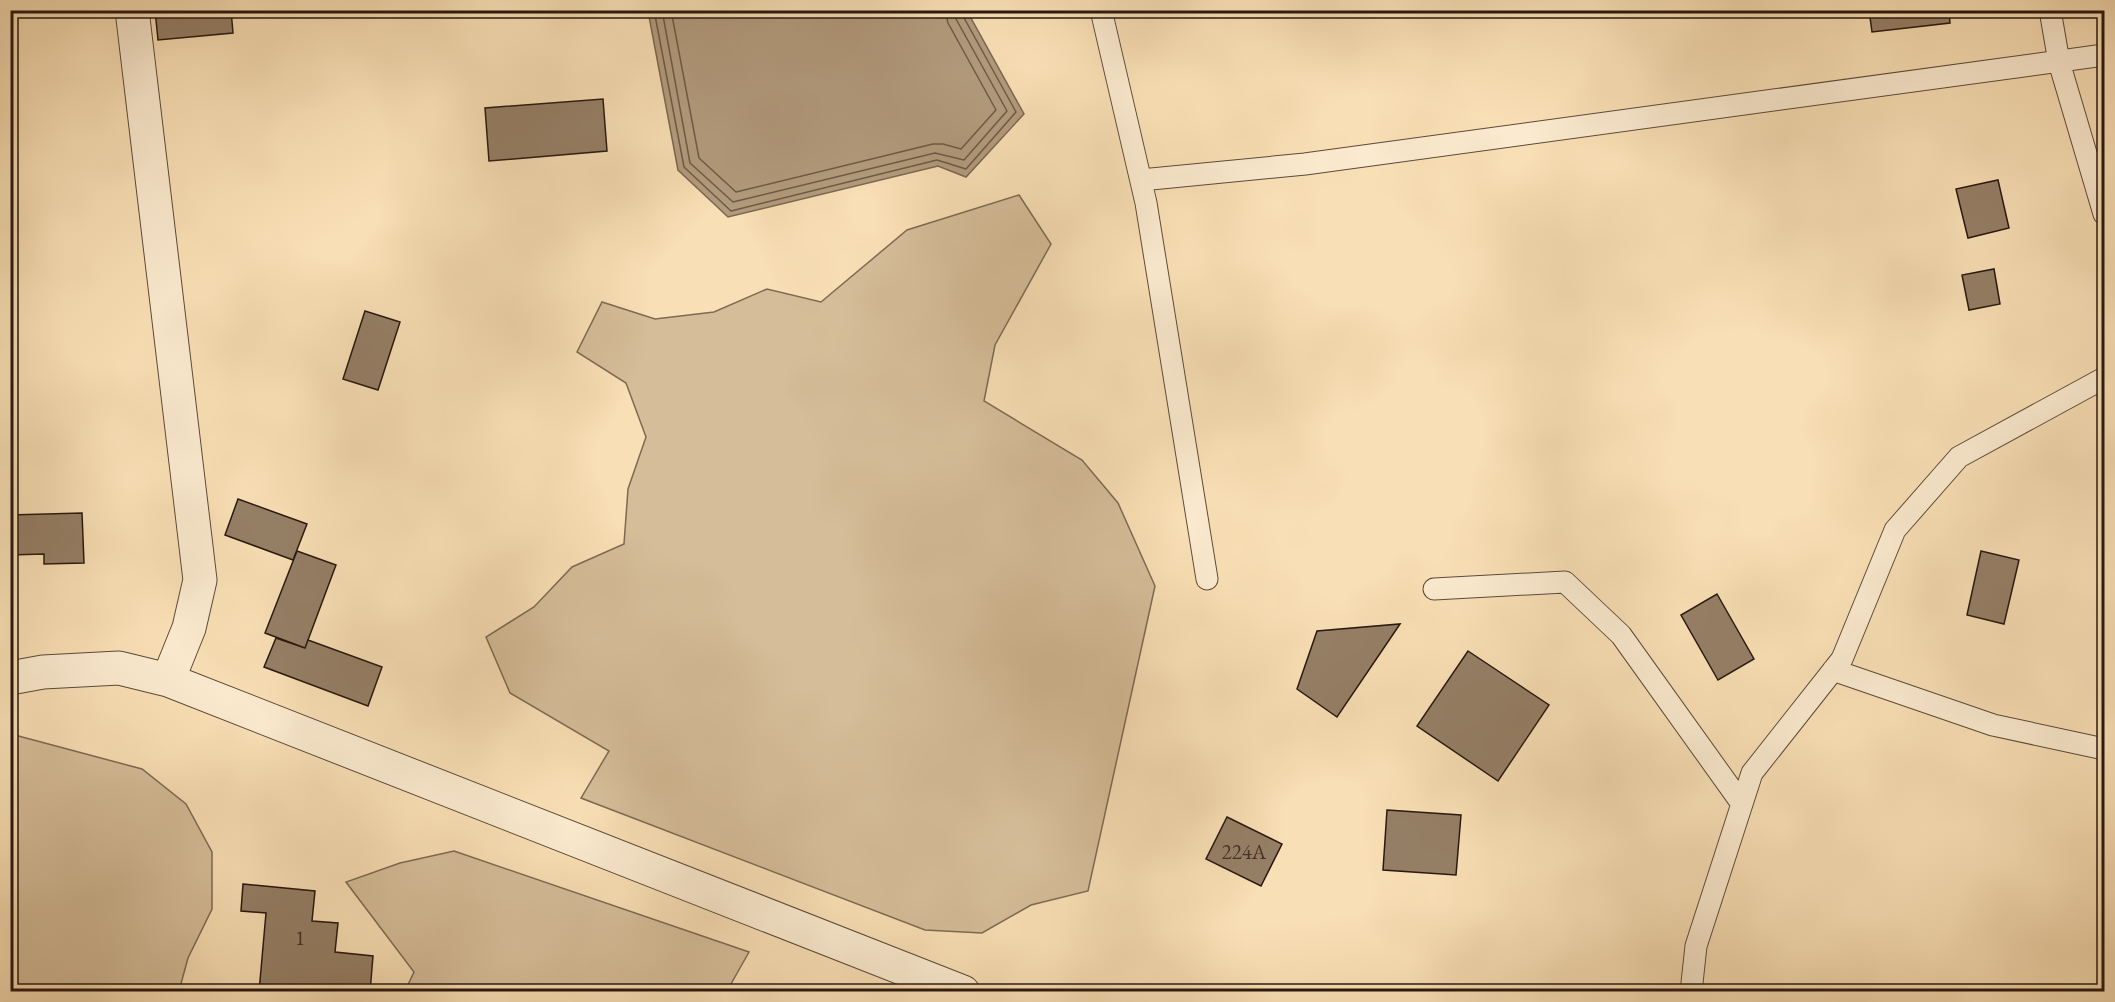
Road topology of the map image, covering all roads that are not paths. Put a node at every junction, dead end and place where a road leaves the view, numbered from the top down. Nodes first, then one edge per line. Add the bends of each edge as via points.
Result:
1 (132, 10) edge
2 (1101, 10) edge
3 (2049, 10) edge
4 (2104, 55) edge
5 (2059, 62) junction
6 (1141, 180) junction
7 (2104, 213) edge
8 (2104, 378) edge
9 (1207, 579) dead end
10 (1434, 589) dead end
11 (1833, 670) junction
12 (10, 678) edge
13 (168, 680) junction
14 (2104, 749) edge
15 (1742, 804) junction
16 (963, 992) edge
17 (1691, 992) edge

1 - 13 street via 200,580 189,628
2 - 6 lane
3 - 5 lane
4 - 5 lane
5 - 6 lane via 1305,164
5 - 7 lane
6 - 9 lane
8 - 11 lane via 1959,457 1895,530 1842,659
10 - 15 lane via 1565,582 1621,635
11 - 14 lane via 1993,725
11 - 15 lane via 1752,773
12 - 13 street via 119,668
13 - 16 street
15 - 17 lane via 1696,946

